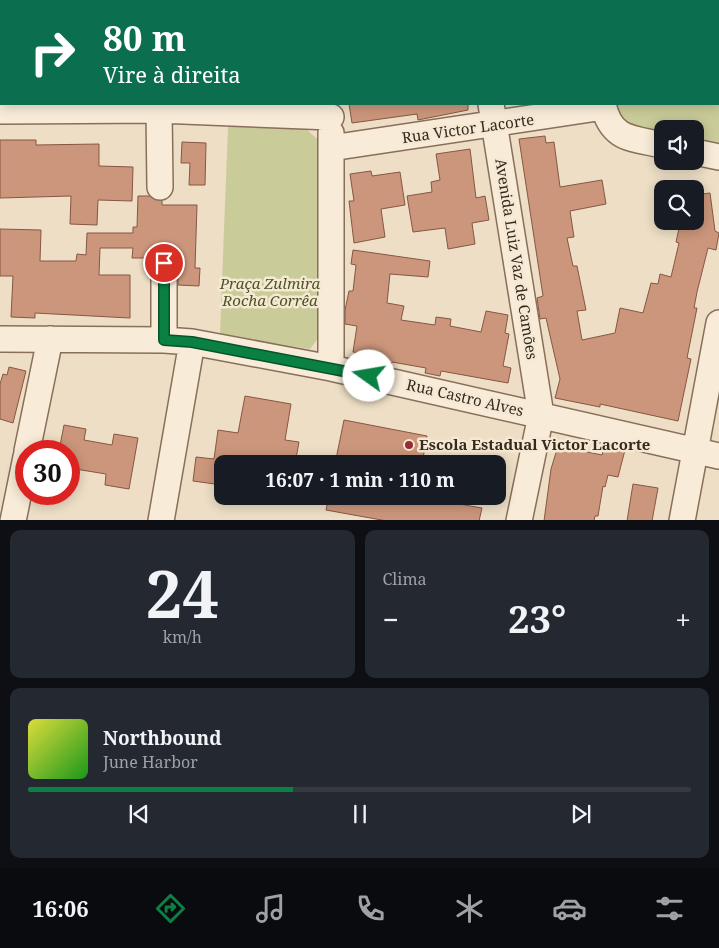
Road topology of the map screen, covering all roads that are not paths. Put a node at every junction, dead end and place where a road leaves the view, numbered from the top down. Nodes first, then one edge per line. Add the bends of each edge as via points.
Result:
1 (159, 110) junction
2 (0, 111) edge
3 (331, 111) edge
4 (606, 112) edge
5 (493, 115) edge
6 (654, 143) edge
7 (331, 148) junction
8 (704, 154) edge
9 (719, 157) edge
10 (160, 187) dead end
11 (164, 263) dead end
12 (719, 323) edge
13 (0, 338) edge
14 (50, 339) junction
15 (164, 340) junction
16 (192, 342) junction
17 (331, 368) junction
18 (541, 415) junction
19 (29, 440) edge
20 (695, 451) junction
21 (719, 456) edge
22 (16, 505) edge
23 (13, 520) edge
24 (161, 520) edge
25 (519, 520) edge
26 (682, 520) edge

1 - 2 street
1 - 3 street
1 - 10 street
3 - 7 street
4 - 5 street, Rua Victor Lacorte
4 - 6 street, Rua Victor Lacorte via 623,136
5 - 7 street, Rua Victor Lacorte
5 - 18 street, Avenida Luiz Vaz de Camões
7 - 17 street
8 - 9 street
11 - 15 street
12 - 20 street
13 - 14 street, Rua Castro Alves
14 - 15 street, Rua Castro Alves
14 - 19 street
15 - 16 street, Rua Castro Alves
16 - 17 street, Rua Castro Alves
16 - 24 street
17 - 18 street, Rua Castro Alves
18 - 20 street, Rua Castro Alves
18 - 25 street
20 - 21 street, Rua Castro Alves
20 - 26 street
22 - 23 street

